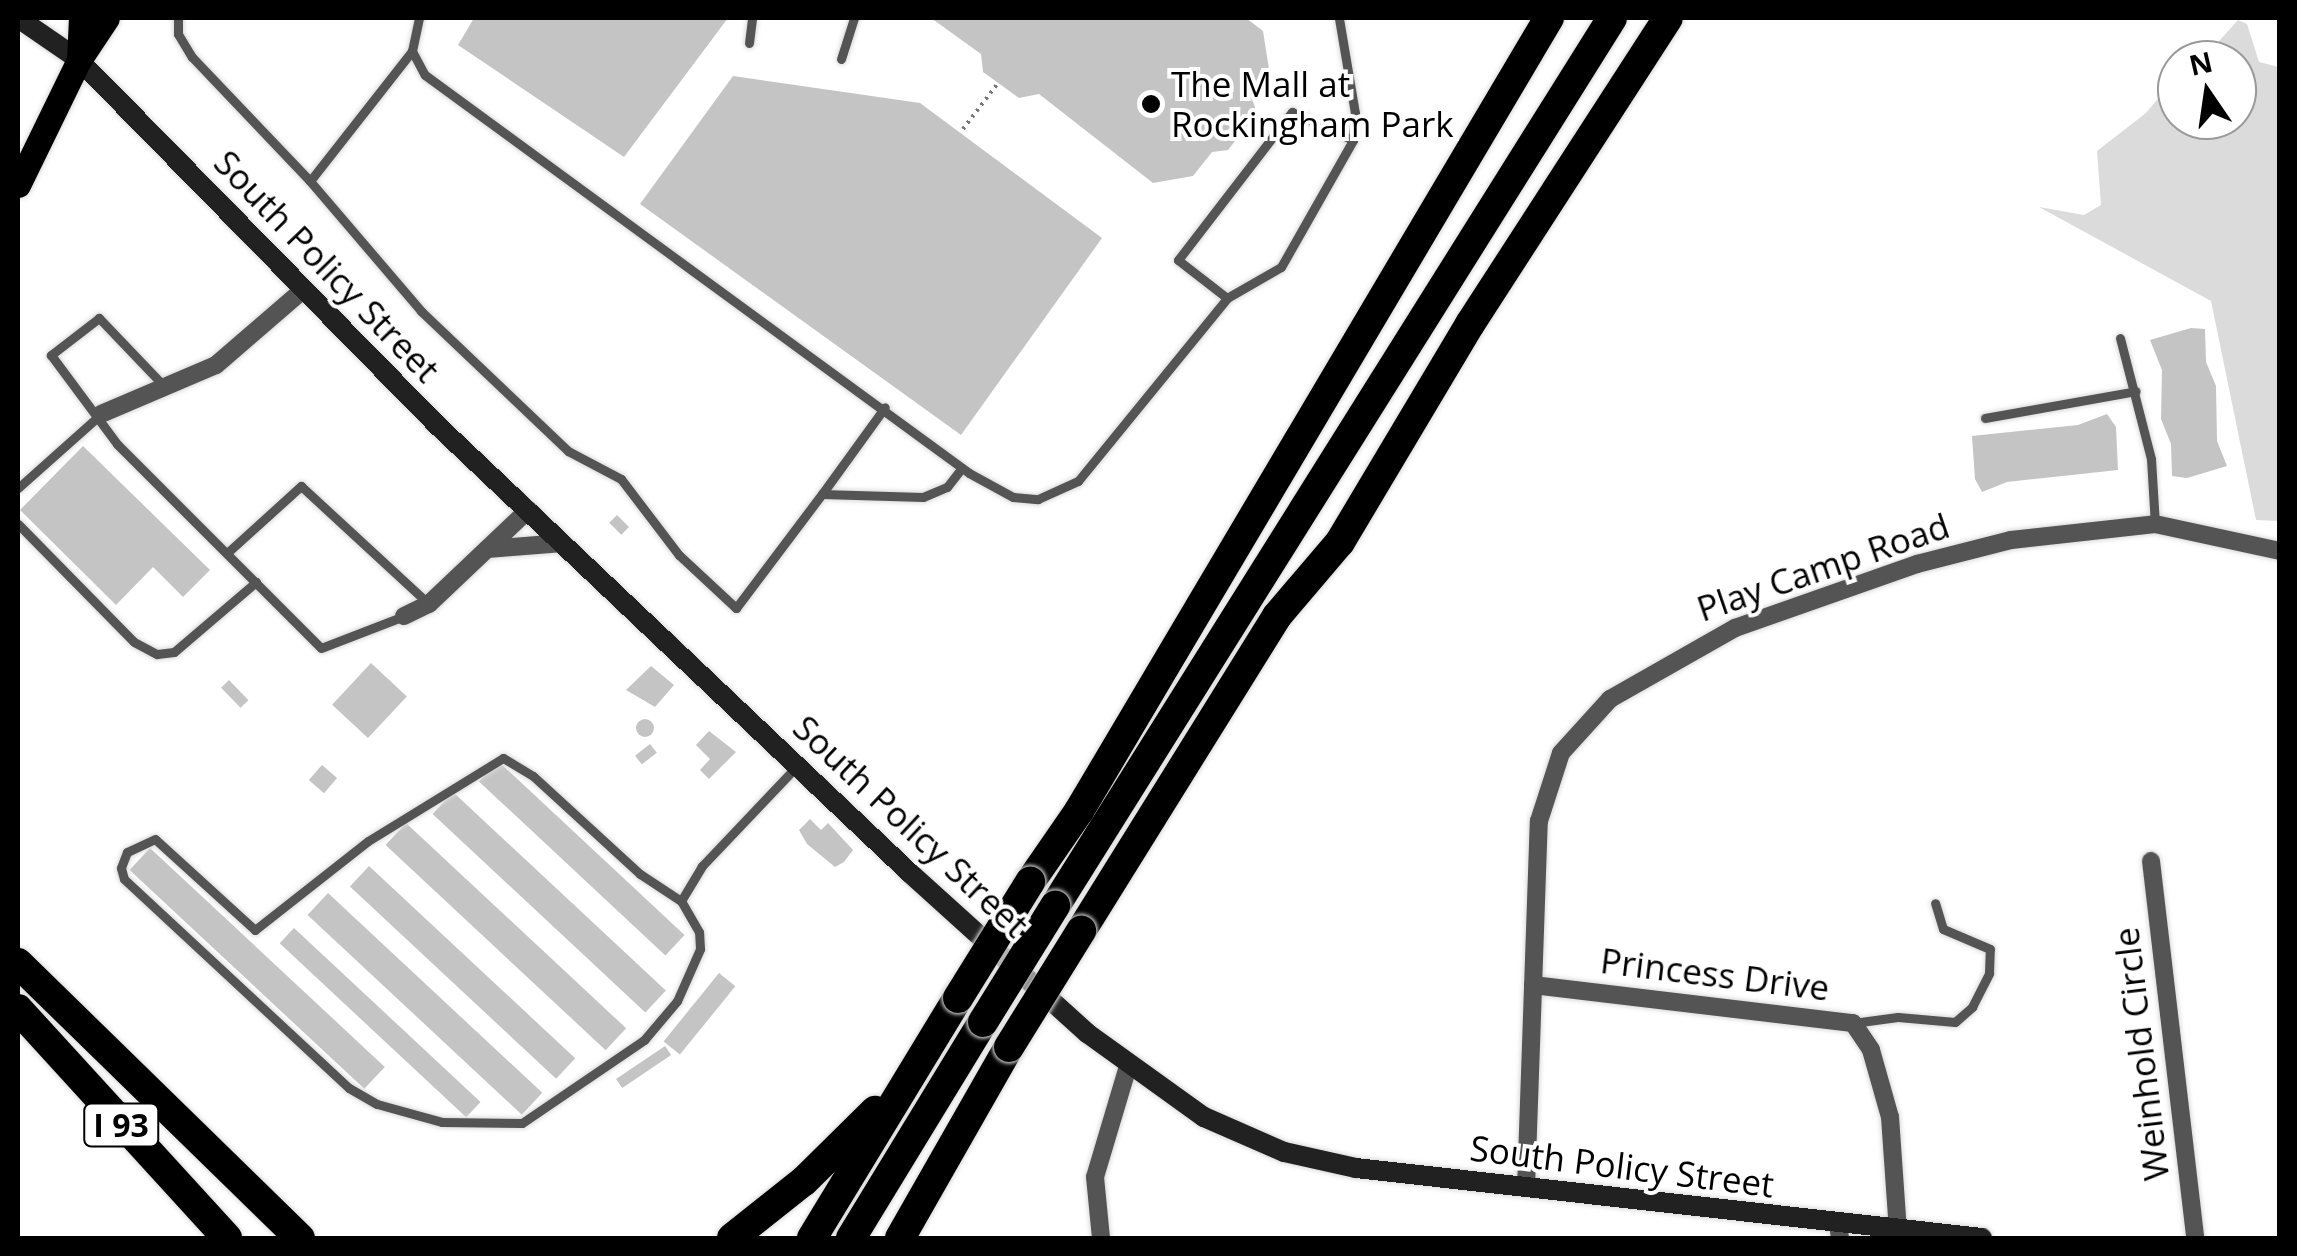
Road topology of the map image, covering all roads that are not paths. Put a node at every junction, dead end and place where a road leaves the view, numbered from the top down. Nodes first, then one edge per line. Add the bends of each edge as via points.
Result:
1 (18, 18) edge
2 (81, 18) edge
3 (107, 18) edge
4 (178, 18) edge
5 (419, 18) edge
6 (752, 18) edge
7 (854, 18) edge
8 (1339, 18) edge
9 (1549, 18) edge
10 (1612, 18) edge
11 (1668, 18) edge
12 (749, 43) dead end
13 (412, 51) junction
14 (841, 59) dead end
15 (79, 60) junction
16 (1352, 140) junction
17 (310, 181) junction
18 (18, 185) edge
19 (302, 290) junction
20 (1227, 298) junction
21 (2120, 338) dead end
22 (163, 384) junction
23 (2136, 391) junction
24 (885, 406) junction
25 (101, 414) junction
26 (1985, 418) dead end
27 (962, 468) junction
28 (1332, 472) junction
29 (18, 488) edge
30 (822, 494) junction
31 (528, 510) junction
32 (18, 524) edge
33 (2154, 524) junction
34 (563, 543) junction
35 (487, 549) junction
36 (2280, 551) edge
37 (226, 552) junction
38 (256, 582) junction
39 (428, 604) junction
40 (404, 616) joint
41 (1277, 616) junction
42 (797, 766) junction
43 (2151, 861) dead end
44 (681, 901) junction
45 (1935, 903) dead end
46 (18, 962) edge
47 (1533, 985) junction
48 (18, 1010) edge
49 (1853, 1023) junction
50 (1128, 1066) junction
51 (909, 1078) junction
52 (1526, 1188) junction
53 (1898, 1230) junction
54 (1839, 1231) edge
55 (227, 1238) edge
56 (300, 1238) edge
57 (732, 1238) edge
58 (812, 1238) edge
59 (851, 1238) edge
60 (900, 1238) edge
61 (1101, 1238) edge
62 (1982, 1238) edge
63 (2195, 1238) edge

1 - 15 street, South Policy Street
2 - 15 main road
3 - 15 main road
4 - 17 lane via 178,34 192,58
5 - 13 lane
6 - 12 lane
7 - 14 lane
8 - 16 lane via 1355,113
9 - 51 highway, bridge via 1080,810
10 - 28 highway
11 - 41 highway via 1470,324 1340,542
13 - 17 lane
13 - 24 lane via 425,75 463,105
15 - 18 main road
15 - 19 street, South Policy Street
16 - 20 lane via 1282,267
16 - 20 lane via 1292,112 1178,260
17 - 30 lane via 441,333 568,451 621,480 678,555 736,608
19 - 22 street via 237,351
19 - 31 street, South Policy Street
20 - 27 lane via 1078,481 1038,499 1014,496
21 - 23 lane
22 - 25 street
22 - 25 lane via 99,318 52,355
23 - 26 lane
23 - 33 lane via 2151,458
24 - 27 lane
24 - 30 lane
25 - 29 lane
25 - 37 lane via 118,444
27 - 30 lane via 947,487 922,497
28 - 41 highway
28 - 59 highway, bridge
31 - 34 street, South Policy Street
31 - 35 street
32 - 38 lane via 134,642 157,654 174,652
33 - 36 street, Play Camp Road
33 - 47 street, Play Camp Road via 2011,540 1918,564 1736,628 1610,700 1561,753 1543,798
34 - 35 street
34 - 42 street, South Policy Street
35 - 39 street
37 - 38 lane
37 - 39 lane via 290,489 301,486
38 - 40 lane via 321,648
39 - 40 street
41 - 60 highway, bridge via 1009,1047
42 - 44 lane via 702,866
42 - 50 street, South Policy Street
43 - 63 street, Weinhold Circle
44 - 44 lane via 699,932 696,971 644,1040 546,1112 480,1126 377,1104 350,1088 124,879 121,868 127,852 155,839 255,930 368,841 503,758
45 - 49 lane via 1942,929 1990,949 1989,973 1972,1007 1955,1022 1898,1016
46 - 56 highway
47 - 49 street, Princess Drive
47 - 52 street, Play Camp Road
48 - 55 highway, I 93
49 - 53 street, Princess Drive via 1871,1050 1890,1117
50 - 52 street, South Policy Street via 1204,1117 1284,1152
50 - 61 street via 1095,1177
51 - 57 highway via 804,1181
51 - 58 highway
52 - 54 street, South Policy Street
53 - 54 street, South Policy Street
53 - 62 street, South Policy Street

